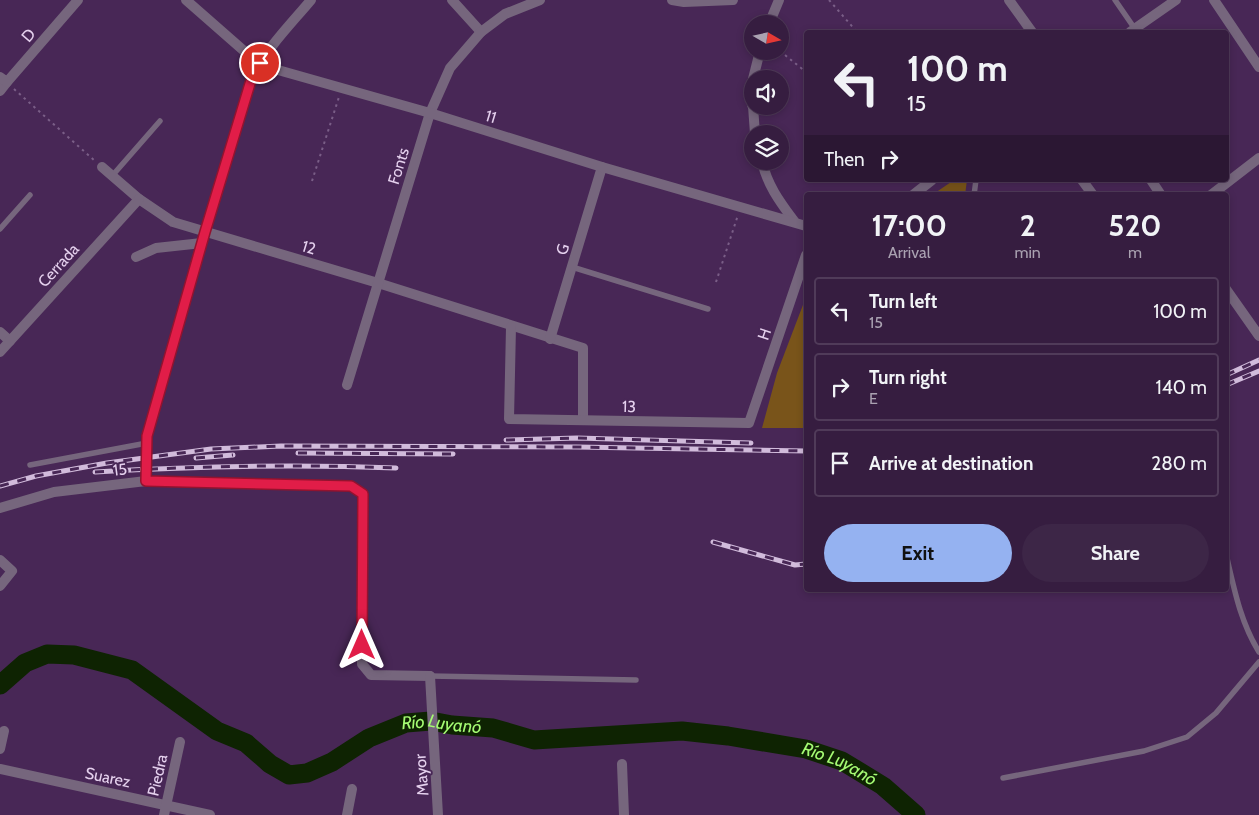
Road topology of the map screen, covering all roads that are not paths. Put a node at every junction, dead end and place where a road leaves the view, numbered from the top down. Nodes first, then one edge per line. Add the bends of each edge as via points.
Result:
1 (78, 0) edge
2 (186, 0) edge
3 (311, 0) edge
4 (452, 0) edge
5 (540, 0) edge
6 (672, 0) edge
7 (733, 0) edge
8 (778, 0) edge
9 (1009, 0) edge
10 (1116, 0) edge
11 (1176, 0) edge
12 (1214, 0) edge
13 (772, 15) edge
14 (1031, 30) edge
15 (1132, 30) edge
16 (1134, 30) edge
17 (481, 32) junction
18 (260, 63) junction
19 (1259, 67) edge
20 (2, 83) edge
21 (430, 113) junction
22 (160, 121) dead end
23 (1259, 158) edge
24 (102, 167) road end
25 (602, 167) junction
26 (764, 170) edge
27 (112, 176) junction
28 (1229, 178) edge
29 (929, 182) edge
30 (1223, 182) edge
31 (917, 192) edge
32 (1214, 192) edge
33 (30, 195) dead end
34 (139, 199) junction
35 (794, 221) junction
36 (804, 225) edge
37 (0, 229) edge
38 (205, 232) junction
39 (202, 243) junction
40 (136, 257) dead end
41 (804, 262) edge
42 (572, 268) junction
43 (378, 284) junction
44 (1229, 293) edge
45 (708, 309) dead end
46 (511, 326) junction
47 (0, 332) edge
48 (1259, 336) edge
49 (550, 339) junction
50 (10, 341) junction
51 (0, 352) edge
52 (347, 385) dead end
53 (583, 420) junction
54 (749, 423) joint
55 (147, 443) junction
56 (30, 465) dead end
57 (146, 481) junction
58 (0, 508) edge
59 (0, 560) edge
60 (1229, 567) edge
61 (0, 586) edge
62 (1259, 652) edge
63 (1259, 662) edge
64 (430, 676) junction
65 (636, 680) dead end
66 (4, 731) dead end
67 (180, 742) dead end
68 (0, 749) edge
69 (622, 764) dead end
70 (0, 769) edge
71 (1003, 778) dead end
72 (352, 789) dead end
73 (165, 810) edge
74 (210, 815) edge
75 (347, 815) edge
76 (438, 815) edge
77 (624, 815) edge

1 - 20 street, D
2 - 18 street, 11
3 - 18 street
4 - 17 street
5 - 17 street, Fonts via 505,14
6 - 7 street
8 - 13 street
9 - 14 street
10 - 15 lane
11 - 16 street
12 - 19 street
17 - 21 street, Fonts via 450,68
18 - 21 street, 11
18 - 38 street via 252,77
21 - 25 street, 11
21 - 43 street, Fonts
22 - 27 lane
23 - 28 street
24 - 27 street, 12
25 - 35 street, 11
25 - 42 street, G
26 - 35 street via 776,198
27 - 34 street, 12
29 - 31 street
30 - 32 street
33 - 37 lane
34 - 38 street, 12 via 174,222
34 - 50 street, Cerrada
35 - 36 street, 11
38 - 39 street
38 - 43 street, 12
39 - 40 street via 156,248
39 - 55 street
41 - 54 street, H
42 - 45 lane
42 - 49 street, G
43 - 46 street, 12
43 - 52 street, Fonts
44 - 48 street
46 - 49 street, 12
46 - 53 street, 13 via 509,419
47 - 50 street
49 - 53 street, 12 via 583,348
50 - 51 street, Cerrada
53 - 54 street, 13
55 - 56 lane
55 - 57 street
57 - 58 street, 15 via 54,492
57 - 64 street, 15 via 351,486 363,494 362,664 371,675
59 - 61 street via 12,571
60 - 62 lane via 1238,607
63 - 71 lane via 1216,714 1187,737 1144,751
64 - 65 lane
64 - 76 street, Mayor
66 - 68 street
67 - 73 street, Piedra
69 - 77 street
70 - 73 street, Suarez
72 - 75 street
73 - 74 street, Suarez

